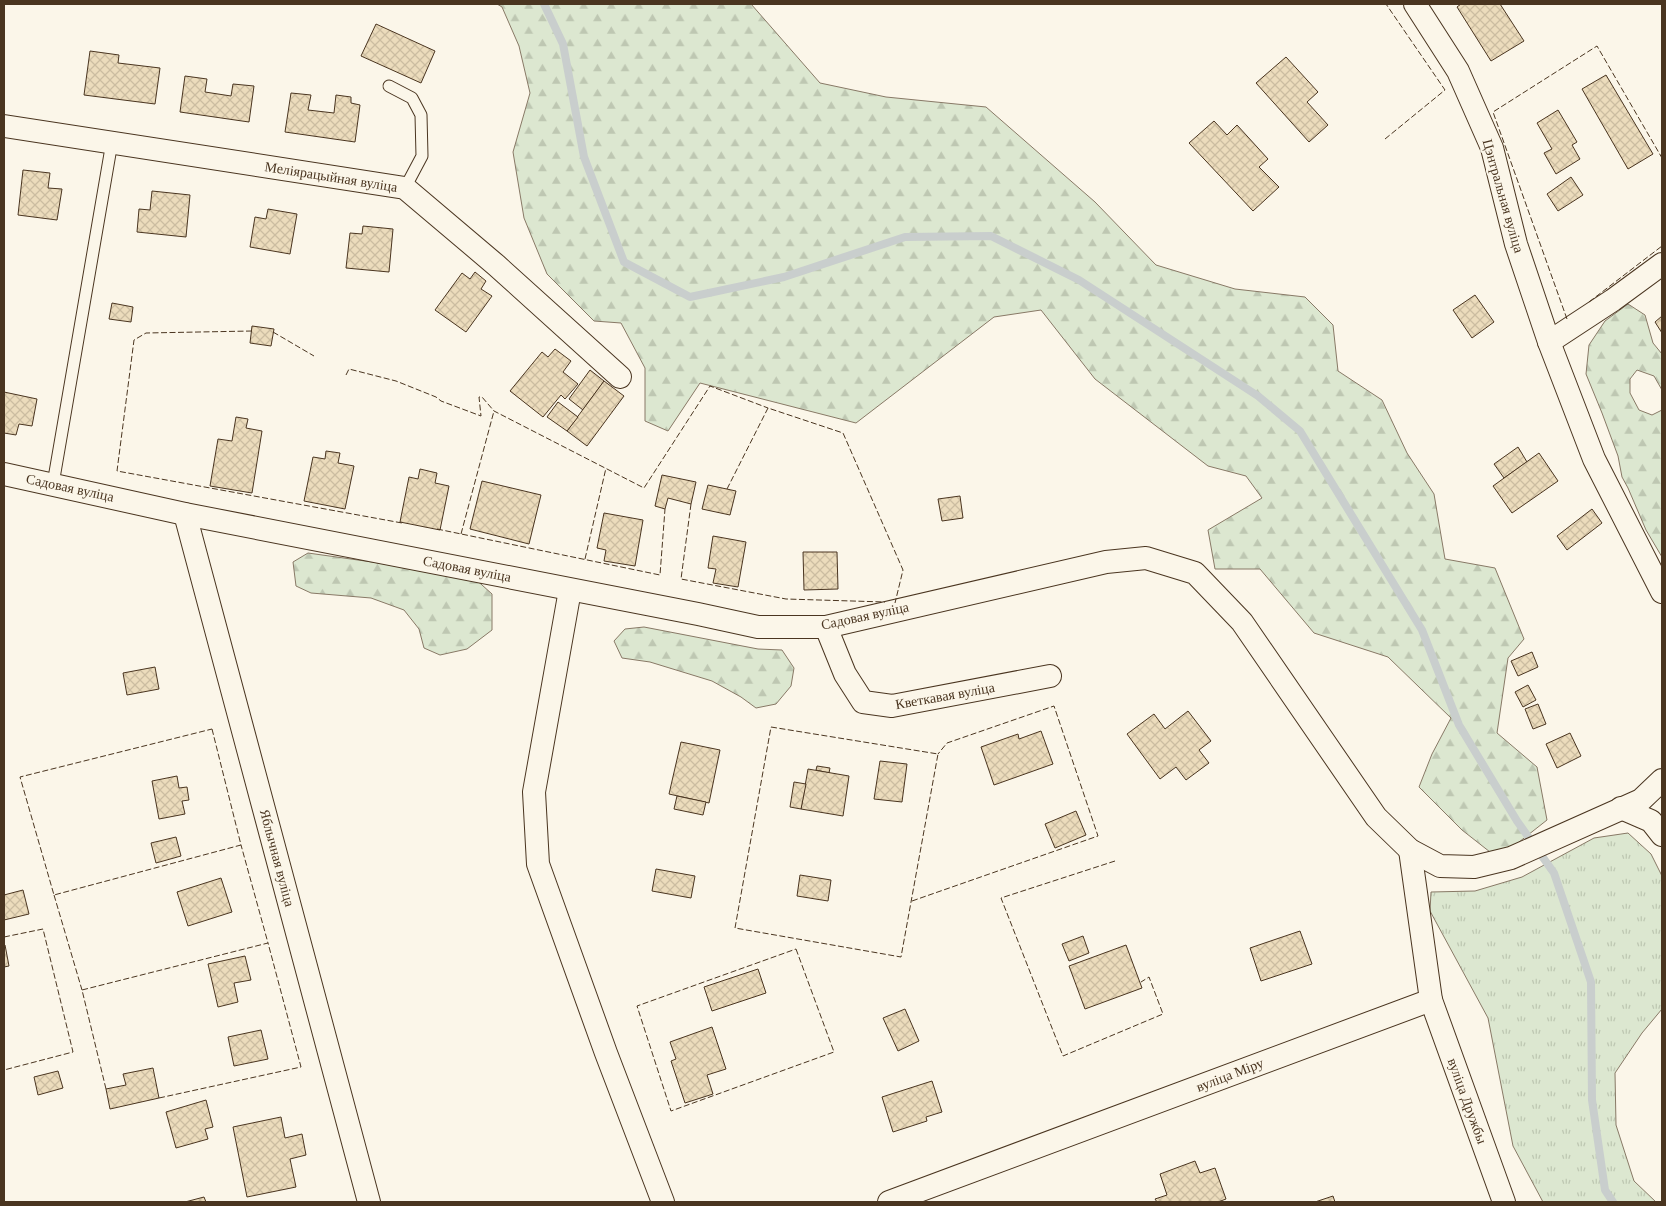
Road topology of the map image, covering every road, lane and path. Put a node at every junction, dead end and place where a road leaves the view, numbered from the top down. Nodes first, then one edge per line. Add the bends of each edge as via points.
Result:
1 (1415, 4) edge
2 (390, 86) dead end
3 (4, 126) edge
4 (112, 142) junction
5 (405, 188) junction
6 (1662, 264) edge
7 (1549, 342) junction
8 (620, 377) dead end
9 (4, 474) edge
10 (53, 484) junction
11 (185, 514) junction
12 (570, 590) junction
13 (1662, 592) edge
14 (826, 627) junction
15 (1050, 676) dead end
16 (1662, 780) edge
17 (1621, 808) junction
18 (1662, 835) edge
19 (1410, 850) junction
20 (1430, 1000) junction
21 (369, 1202) edge
22 (663, 1202) edge
23 (889, 1202) edge
24 (1504, 1202) edge

1 - 7 street, Цэнтральная вуліца via 1458,71 1492,148 1516,244
2 - 5 lane via 412,98 420,116 422,156
3 - 4 street, Меліярацыйная вуліца
4 - 5 street, Меліярацыйная вуліца
4 - 10 lane
5 - 8 street, Меліярацыйная вуліца
6 - 7 street
7 - 13 street, Цэнтральная вуліца via 1594,459
9 - 10 street, Садовая вуліца
10 - 11 street, Садовая вуліца
11 - 12 street, Садовая вуліца
11 - 21 street, Яблычная вуліца
12 - 14 street, Садовая вуліца via 758,627
12 - 22 street via 534,792 538,864
14 - 15 street, Кветкавая вуліца via 845,674 863,702 892,706
14 - 19 street, Садовая вуліца via 1106,562 1146,558 1195,572 1242,622 1376,816
16 - 17 street via 1641,800
17 - 18 street via 1651,821
17 - 19 street, Садовая вуліца via 1511,858 1474,867 1440,866
19 - 20 street
20 - 23 street, вуліца Міру
20 - 24 street, вуліца Дружбы

